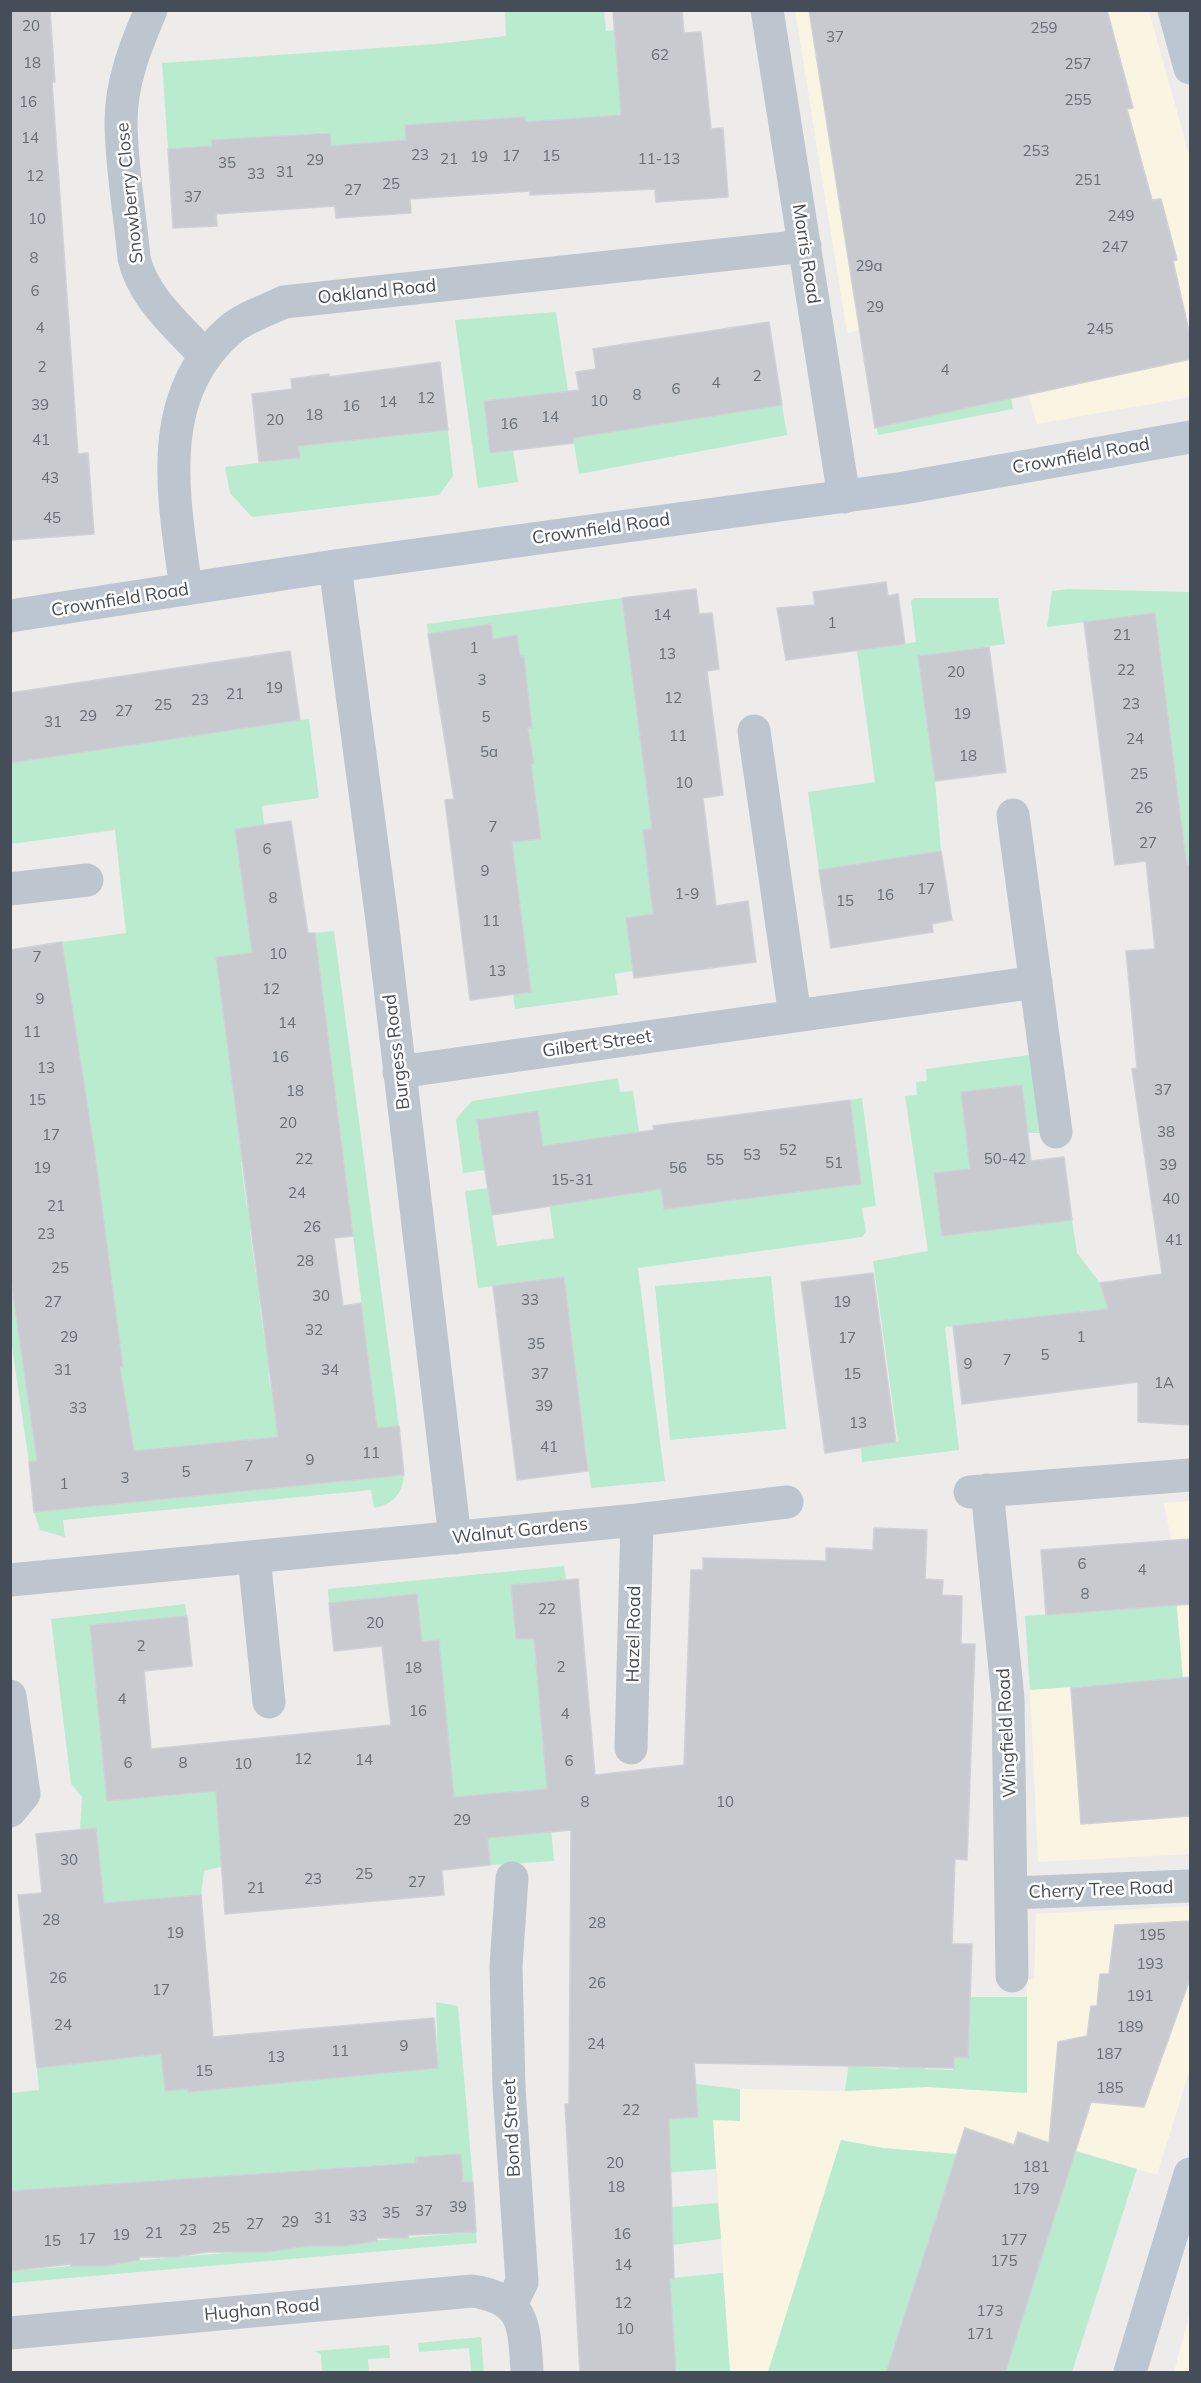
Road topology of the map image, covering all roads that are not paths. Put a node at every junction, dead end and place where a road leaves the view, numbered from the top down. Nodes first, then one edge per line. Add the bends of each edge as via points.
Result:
1 (151, 10) edge
2 (767, 10) edge
3 (1180, 13) edge
4 (1191, 69) edge
5 (805, 246) junction
6 (205, 356) junction
7 (1191, 437) edge
8 (844, 497) junction
9 (335, 566) junction
10 (186, 589) junction
11 (10, 616) edge
12 (754, 731) dead end
13 (1013, 815) dead end
14 (87, 880) dead end
15 (10, 890) edge
16 (1036, 982) junction
17 (795, 1016) junction
18 (399, 1072) junction
19 (1056, 1132) dead end
20 (1191, 1475) edge
21 (787, 1502) dead end
22 (637, 1520) junction
23 (455, 1538) junction
24 (254, 1557) junction
25 (10, 1581) edge
26 (10, 1696) edge
27 (269, 1702) dead end
28 (631, 1748) dead end
29 (17, 1803) edge
30 (512, 1878) dead end
31 (1191, 1886) edge
32 (1012, 1893) junction
33 (1012, 1976) dead end
34 (1191, 2174) edge
35 (511, 2304) junction
36 (10, 2333) edge
37 (527, 2373) edge
38 (1130, 2373) edge

1 - 6 street, Snowberry Close via 125,85 121,120 134,258 146,290
2 - 5 street, Morris Road
3 - 4 street
5 - 6 street, Oakland Road via 284,302 233,327
5 - 8 street, Morris Road
6 - 10 street, Oakland Road via 190,379 179,411 172,480
7 - 8 street, Crownfield Road
8 - 9 street, Crownfield Road
9 - 10 street, Crownfield Road
9 - 18 street, Burgess Road
10 - 11 street, Crownfield Road
12 - 17 street
13 - 16 street
14 - 15 street
16 - 17 street, Gilbert Street
16 - 19 street
17 - 18 street, Gilbert Street
18 - 23 street, Burgess Road
20 - 32 street, Wingfield Road via 978,1491 1008,1699
21 - 22 street, Walnut Gardens
22 - 23 street, Walnut Gardens
22 - 28 street, Hazel Road
23 - 24 street, Walnut Gardens
24 - 25 street, Walnut Gardens
24 - 27 street
26 - 29 street
30 - 35 street, Bond Street via 506,1966 509,2087 522,2282
31 - 32 street, Cherry Tree Road
32 - 33 street, Wingfield Road
34 - 38 street
35 - 36 street, Hughan Road via 494,2295 472,2291
35 - 37 street via 525,2336

